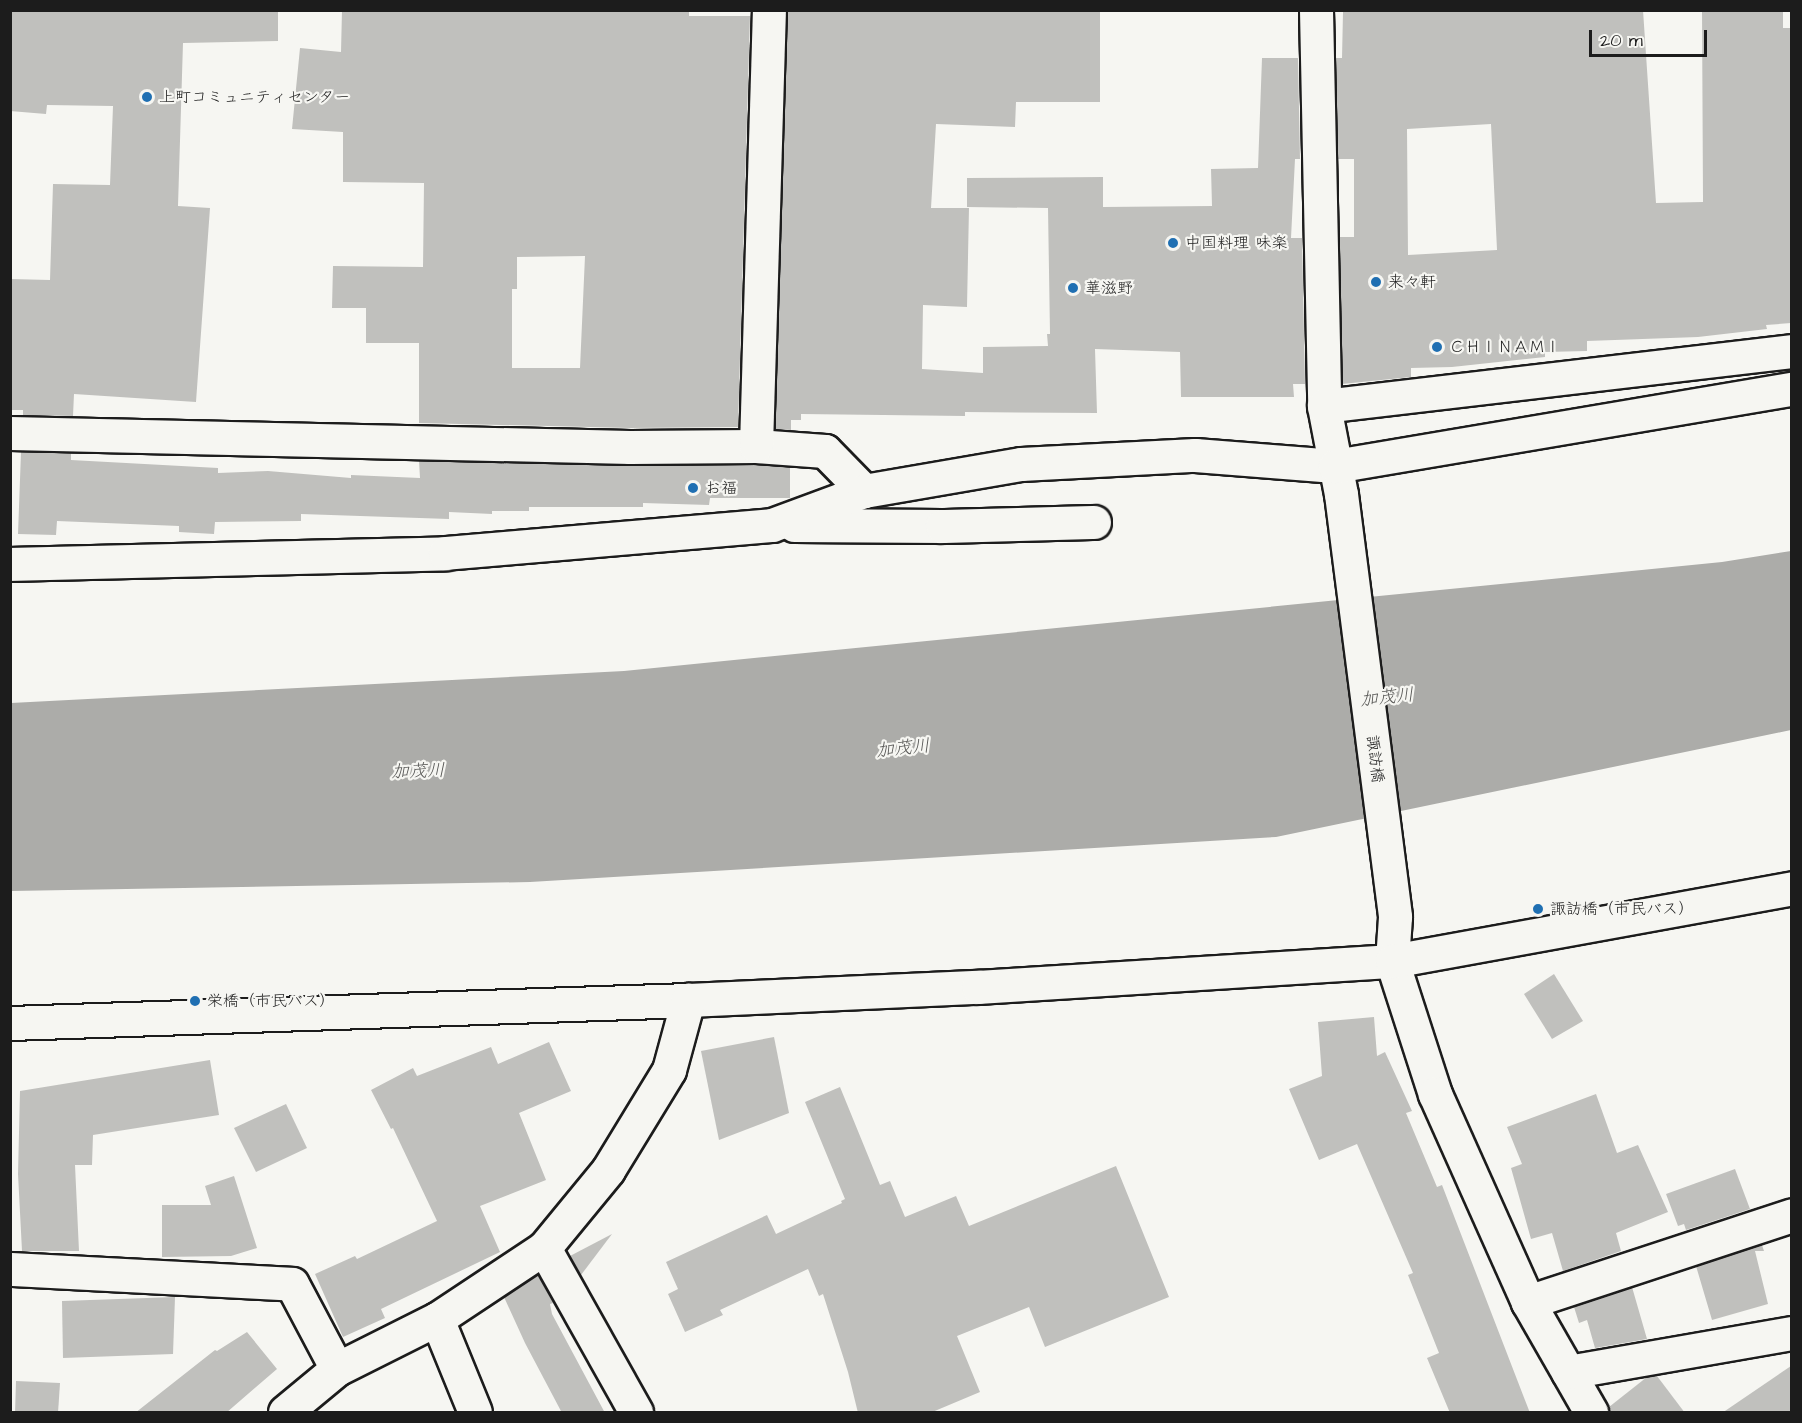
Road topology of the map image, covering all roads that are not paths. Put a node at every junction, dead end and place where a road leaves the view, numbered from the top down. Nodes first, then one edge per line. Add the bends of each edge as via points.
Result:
1 (769, 10) edge
2 (1316, 10) edge
3 (1791, 351) edge
4 (1791, 389) edge
5 (1324, 406) junction
6 (10, 433) edge
7 (756, 446) junction
8 (1338, 480) junction
9 (864, 491) junction
10 (1094, 522) dead end
11 (772, 525) junction
12 (10, 564) edge
13 (1791, 888) edge
14 (1392, 961) junction
15 (688, 1000) junction
16 (10, 1023) edge
17 (1791, 1215) edge
18 (544, 1248) junction
19 (10, 1269) edge
20 (1528, 1302) junction
21 (437, 1319) junction
22 (1791, 1333) edge
23 (337, 1369) junction
24 (1568, 1372) junction
25 (285, 1413) edge
26 (475, 1413) edge
27 (636, 1413) edge
28 (1591, 1413) edge

1 - 7 street
2 - 5 street, 諏訪橋
3 - 5 street
4 - 8 street
5 - 8 street, 諏訪橋
6 - 7 street via 630,447
7 - 9 street via 825,451
8 - 9 street via 1195,455 1021,464
8 - 14 street, 諏訪橋 via 1395,917
9 - 11 street
10 - 11 street
11 - 12 street via 445,553
13 - 14 street
14 - 15 street via 978,987
14 - 20 street via 1435,1094
15 - 16 street
15 - 18 street via 669,1070 609,1170
17 - 20 street
18 - 21 street
18 - 27 street
19 - 23 street via 292,1284
20 - 24 street
21 - 23 street
21 - 26 street
22 - 24 street
23 - 25 street
24 - 28 street

